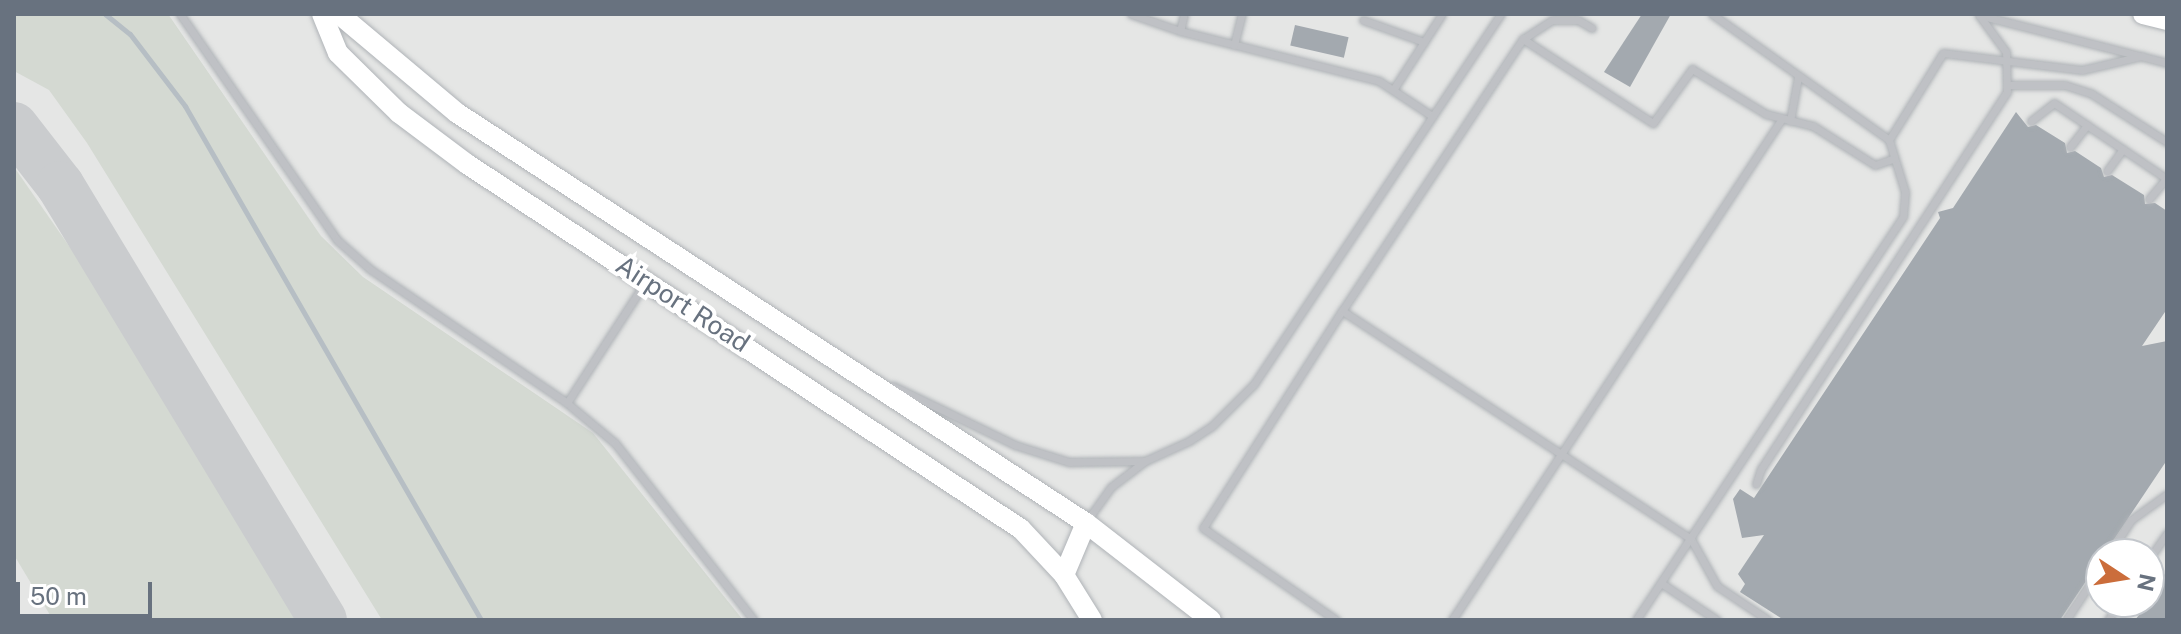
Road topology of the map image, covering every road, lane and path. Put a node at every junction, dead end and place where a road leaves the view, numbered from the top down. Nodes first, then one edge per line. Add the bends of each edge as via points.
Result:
1 (180, 14) edge
2 (322, 14) edge
3 (339, 14) edge
4 (350, 14) edge
5 (1131, 14) edge
6 (1184, 14) edge
7 (1242, 14) edge
8 (1442, 14) edge
9 (1501, 14) edge
10 (1712, 14) edge
11 (1978, 14) edge
12 (2143, 14) edge
13 (1363, 20) dead end
14 (2167, 20) edge
15 (1592, 28) dead end
16 (1180, 31) junction
17 (363, 35) junction
18 (1523, 39) junction
19 (1424, 42) junction
20 (1234, 45) junction
21 (2142, 56) junction
22 (2167, 63) edge
23 (2009, 64) junction
24 (1796, 76) junction
25 (2010, 85) junction
26 (1393, 90) junction
27 (1432, 116) junction
28 (1786, 120) junction
29 (2031, 121) dead end
30 (2087, 125) junction
31 (1889, 140) junction
32 (2167, 142) edge
33 (2070, 147) dead end
34 (2123, 149) junction
35 (1892, 159) junction
36 (2107, 171) dead end
37 (2166, 179) edge
38 (2149, 199) dead end
39 (647, 280) junction
40 (1342, 311) junction
41 (815, 349) junction
42 (567, 403) junction
43 (1561, 455) junction
44 (1145, 461) junction
45 (1756, 484) dead end
46 (2167, 494) edge
47 (1086, 523) junction
48 (2119, 538) edge
49 (1691, 539) junction
50 (1064, 575) junction
51 (1661, 583) junction
52 (2085, 591) edge
53 (754, 620) edge
54 (1092, 620) edge
55 (1211, 620) edge
56 (1336, 620) edge
57 (1452, 620) edge
58 (1636, 620) edge
59 (1717, 620) edge
60 (1768, 620) edge
61 (2066, 620) edge

1 - 42 lane via 337,240 370,269
2 - 39 main road, Airport Road via 338,53 399,113
3 - 17 main road, Airport Road
4 - 17 main road
5 - 16 lane
6 - 16 lane
7 - 20 lane
8 - 19 lane
9 - 27 lane
10 - 24 lane
11 - 21 lane
11 - 23 lane via 2001,41
12 - 14 main road
13 - 19 lane
15 - 18 lane via 1578,20 1552,20
16 - 20 lane
17 - 41 main road, Airport Road via 457,113
18 - 28 lane via 1653,123 1692,69
18 - 40 lane
19 - 26 lane
20 - 26 lane via 1379,81
21 - 22 lane
21 - 23 lane via 2082,70
23 - 25 lane
23 - 31 lane via 1943,53
24 - 28 lane
24 - 31 lane
25 - 32 lane via 2065,85 2092,94
25 - 45 lane
26 - 27 lane
27 - 44 lane via 1254,384 1212,426
28 - 35 lane via 1813,126 1875,165
28 - 43 lane
29 - 30 lane via 2054,103
30 - 33 lane
30 - 34 lane
31 - 35 lane
34 - 36 lane
34 - 37 lane
35 - 49 lane via 1905,192 1903,216
37 - 38 lane
39 - 42 lane
39 - 50 main road, Airport Road via 1021,529
40 - 43 lane
40 - 56 lane via 1203,528
41 - 44 lane via 1040,455 1089,464
41 - 47 main road, Airport Road
42 - 53 lane via 615,443
43 - 49 lane
43 - 57 lane
44 - 47 lane via 1111,487
46 - 48 lane via 2131,520
47 - 50 main road
47 - 55 main road, Airport Road
49 - 51 lane
49 - 60 lane via 1717,586
50 - 54 main road, Airport Road
51 - 58 lane
51 - 59 lane
52 - 61 lane

